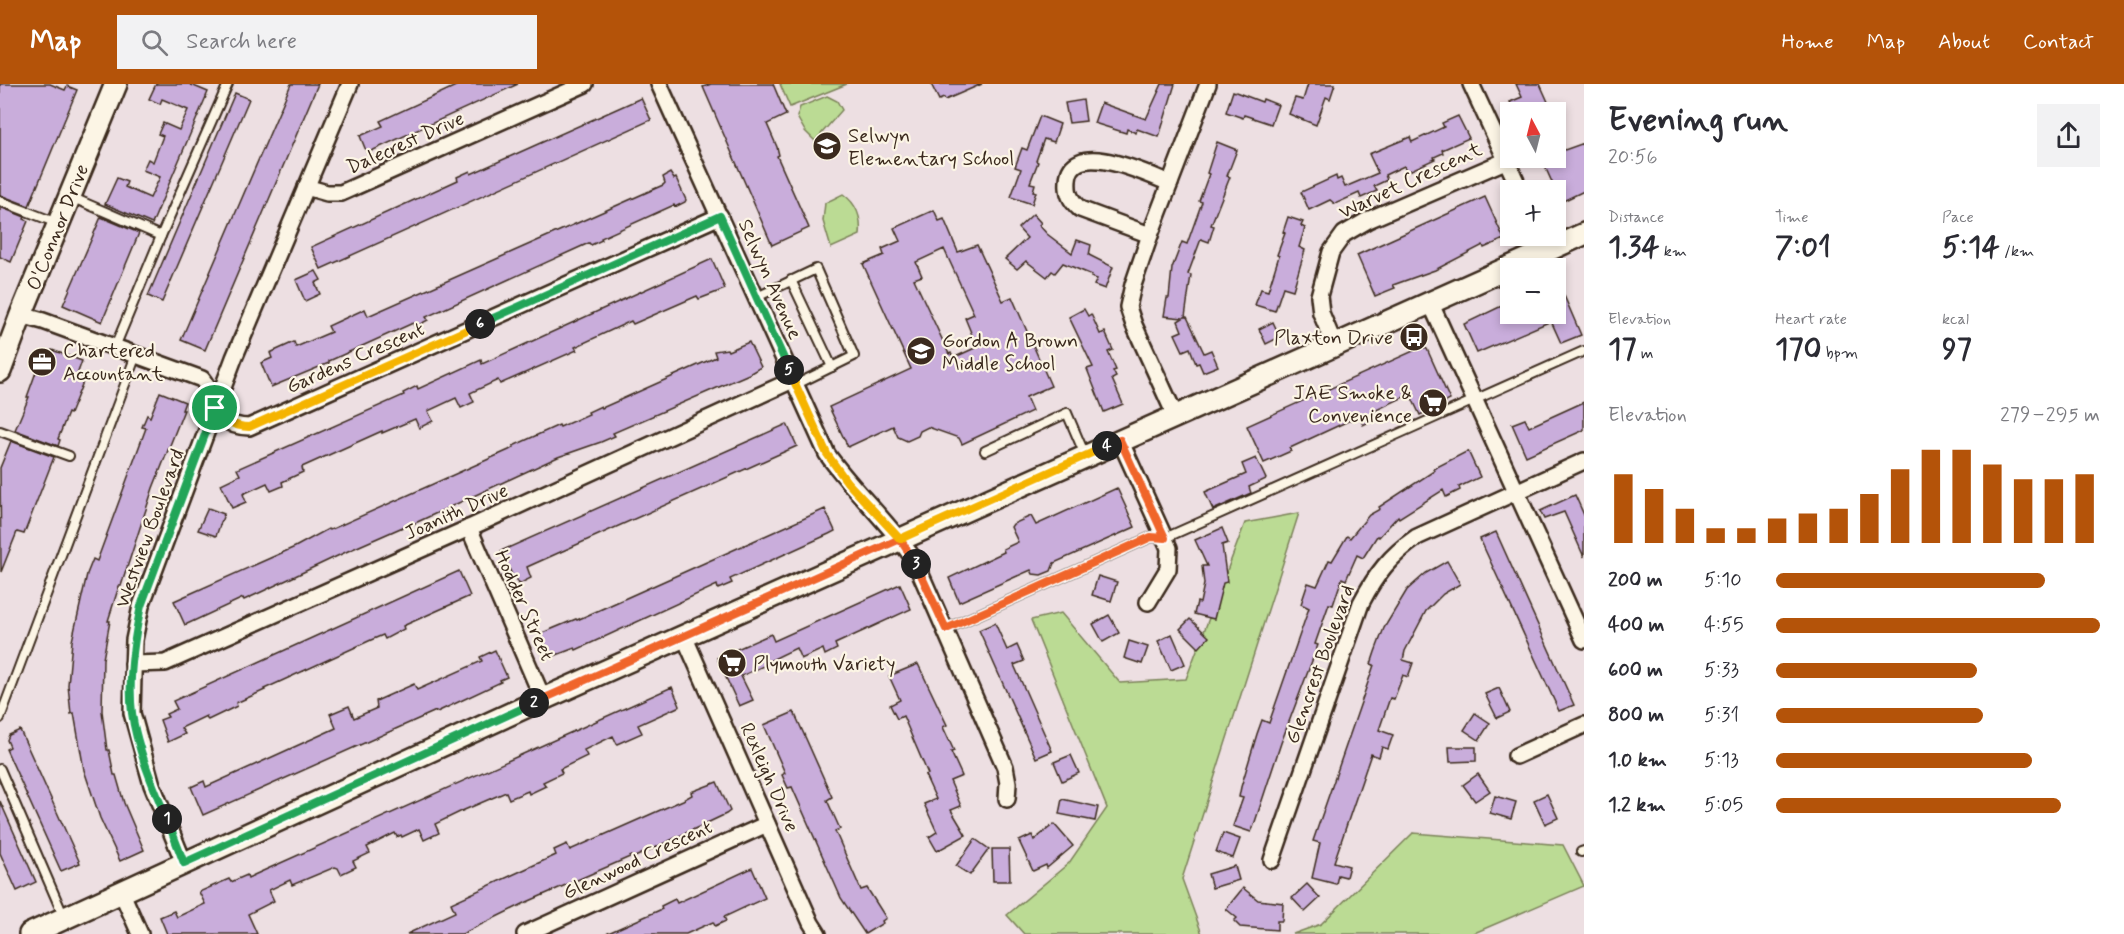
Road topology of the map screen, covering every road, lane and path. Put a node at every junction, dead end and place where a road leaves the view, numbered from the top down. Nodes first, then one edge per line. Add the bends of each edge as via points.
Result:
1 (116, 84) edge
2 (228, 84) edge
3 (350, 84) edge
4 (585, 84) edge
5 (659, 84) edge
6 (1208, 84) edge
7 (1471, 84) edge
8 (1500, 150) edge
9 (1500, 163) edge
10 (1170, 183) junction
11 (306, 187) junction
12 (70, 197) junction
13 (0, 201) edge
14 (720, 216) junction
15 (58, 224) junction
16 (1584, 234) edge
17 (1150, 235) junction
18 (161, 236) junction
19 (1566, 238) edge
20 (1539, 246) edge
21 (791, 280) junction
22 (757, 297) junction
23 (1430, 302) junction
24 (21, 315) junction
25 (1334, 344) junction
26 (115, 346) junction
27 (1584, 351) edge
28 (136, 354) junction
29 (832, 367) junction
30 (0, 371) edge
31 (794, 382) junction
32 (1475, 400) junction
33 (215, 408) junction
34 (1175, 415) junction
35 (0, 431) edge
36 (1120, 440) junction
37 (985, 451) dead end
38 (69, 456) dead end
39 (1086, 456) junction
40 (1584, 461) edge
41 (1517, 491) junction
42 (469, 528) junction
43 (1165, 538) junction
44 (900, 539) junction
45 (1148, 602) dead end
46 (946, 629) junction
47 (684, 636) junction
48 (1584, 640) edge
49 (133, 664) junction
50 (543, 699) junction
51 (0, 718) edge
52 (1584, 725) edge
53 (1516, 756) dead end
54 (0, 769) edge
55 (1007, 799) dead end
56 (767, 824) junction
57 (1272, 860) dead end
58 (184, 863) junction
59 (121, 891) junction
60 (64, 918) junction
61 (30, 934) edge
62 (140, 934) edge
63 (525, 934) edge
64 (819, 934) edge

1 - 12 main road, O'Connor Drive
2 - 18 lane
3 - 11 street, Westview Boulevard
4 - 11 street, Dalecrest Drive via 341,194
5 - 14 street, Selwyn Avenue
6 - 10 street
7 - 8 street
9 - 25 street, Warvet Crescent via 1344,234 1331,252 1319,296 1321,313
10 - 17 street
10 - 17 street via 1102,159 1076,165 1068,175 1071,201 1080,209
11 - 33 street, Westview Boulevard
12 - 15 main road, O'Connor Drive
12 - 18 lane
13 - 15 lane
14 - 22 street, Selwyn Avenue
14 - 33 street, Gardens Crescent via 249,427 228,422
15 - 24 main road, O'Connor Drive
16 - 19 main road
17 - 34 street via 1128,307
18 - 26 lane
20 - 23 main road
21 - 22 lane
21 - 29 lane
21 - 29 lane via 816,269 854,356
22 - 31 street, Selwyn Avenue
23 - 25 main road
23 - 32 street
24 - 26 street, Gardens Crescent
24 - 30 main road, O'Connor Drive
25 - 34 main road
26 - 28 street, Gardens Crescent
27 - 32 lane
28 - 33 street, Gardens Crescent via 202,379
28 - 51 lane
29 - 31 lane
31 - 42 street, Joanith Drive
31 - 44 street, Selwyn Avenue via 827,454 847,482
32 - 41 street
32 - 43 lane
33 - 49 street, Westview Boulevard via 141,606
34 - 36 main road
35 - 38 lane
36 - 39 main road
36 - 43 street
37 - 39 lane via 1067,413
39 - 44 main road
40 - 41 street, Glencrest Boulevard
41 - 48 street
41 - 57 street, Glencrest Boulevard via 1416,537 1377,573 1360,603
42 - 49 street, Joanith Drive via 165,663
42 - 50 street, Hodder Street
43 - 45 street via 1170,557 1168,569
43 - 46 lane via 1151,537
44 - 46 street, Selwyn Avenue via 915,561
44 - 47 main road
46 - 55 street, Selwyn Avenue via 1005,767
47 - 50 main road
47 - 56 street, Rexleigh Drive
49 - 58 street, Westview Boulevard via 132,713 152,784
50 - 58 main road
52 - 53 street
54 - 60 lane
56 - 63 street, Glenwood Crescent
56 - 64 street, Rexleigh Drive
58 - 59 main road
59 - 60 main road
59 - 62 street
60 - 61 main road

